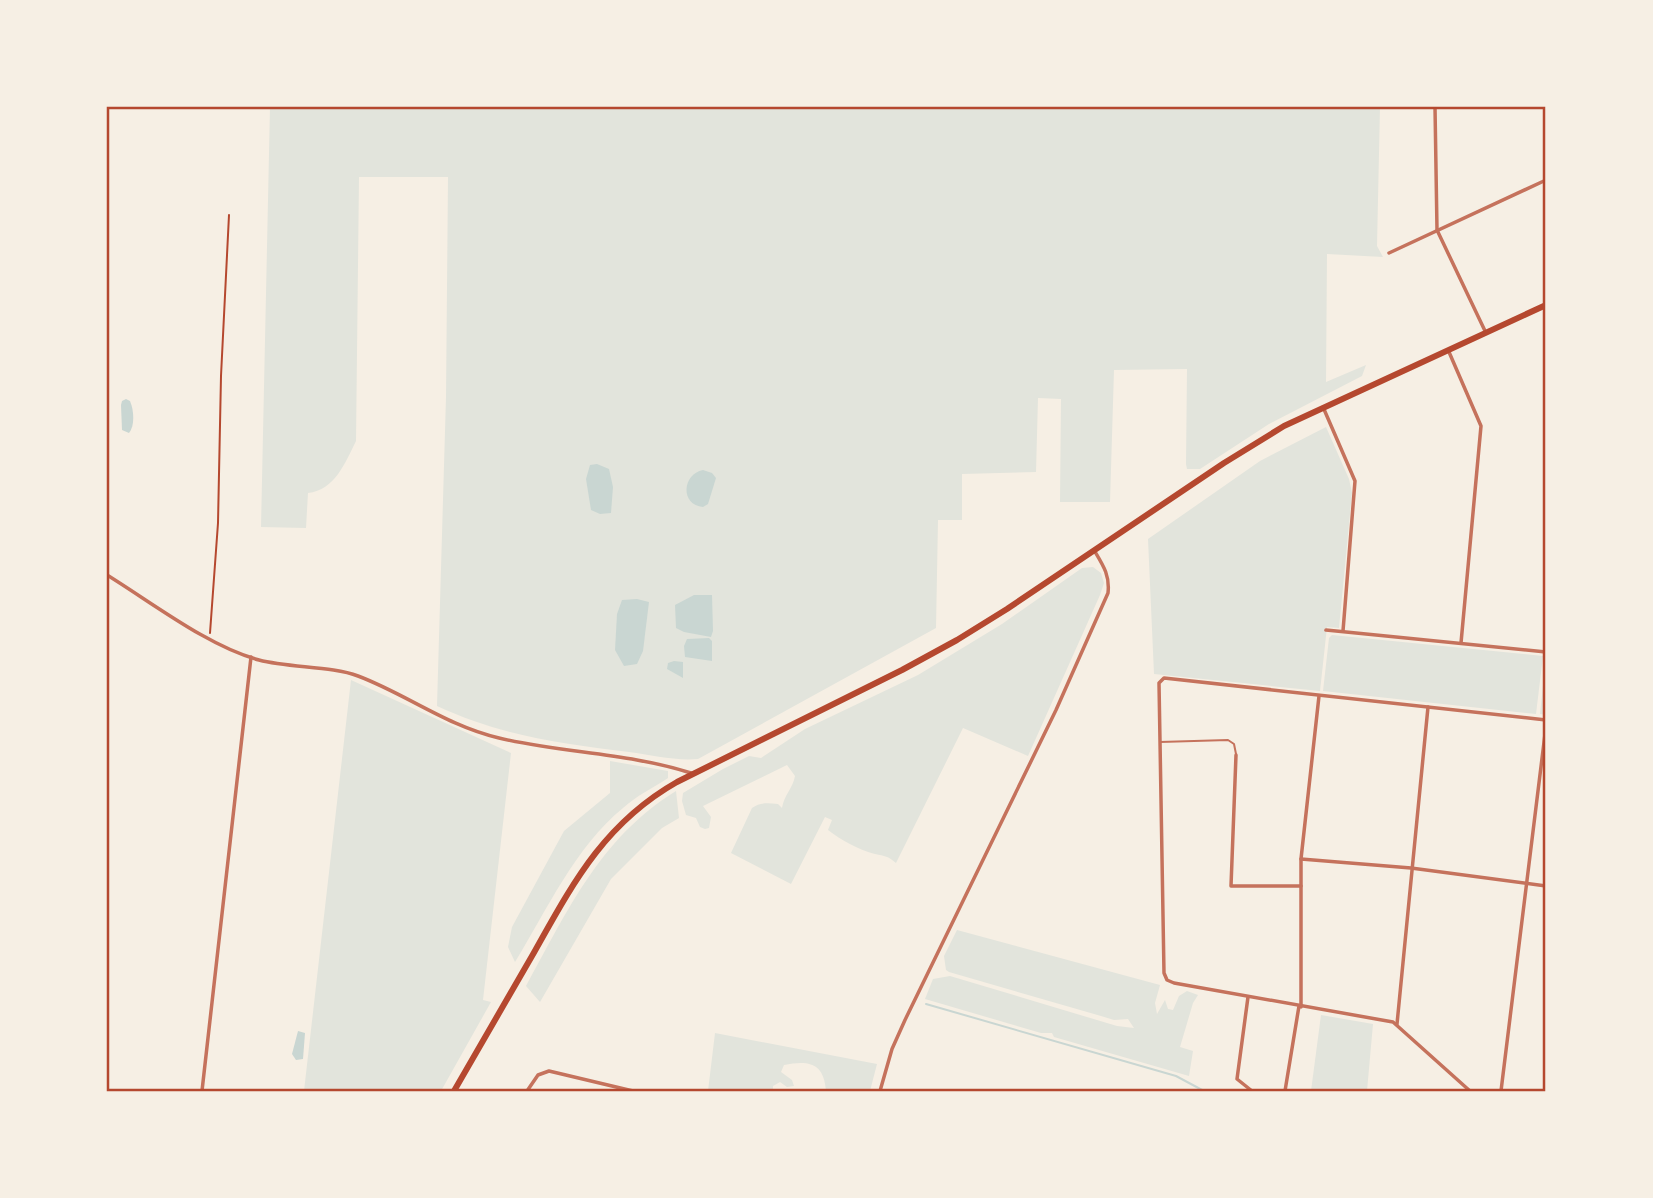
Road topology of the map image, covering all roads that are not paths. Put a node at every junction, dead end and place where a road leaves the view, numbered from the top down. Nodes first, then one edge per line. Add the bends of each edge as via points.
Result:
1 (1435, 107) edge
2 (1546, 180) edge
3 (1437, 230) junction
4 (1389, 253) dead end
5 (1546, 305) edge
6 (1486, 333) junction
7 (1448, 350) junction
8 (1323, 407) junction
9 (1094, 550) junction
10 (107, 575) edge
11 (1326, 630) dead end
12 (1343, 631) junction
13 (1461, 643) junction
14 (1546, 652) edge
15 (251, 657) junction
16 (1319, 696) junction
17 (1428, 707) junction
18 (1546, 720) edge
19 (1546, 726) edge
20 (1159, 742) junction
21 (1236, 755) joint
22 (693, 774) junction
23 (1301, 859) junction
24 (1411, 868) junction
25 (1527, 884) junction
26 (1301, 886) junction
27 (1546, 887) edge
28 (1248, 997) junction
29 (1300, 1007) junction
30 (1397, 1024) junction
31 (202, 1091) edge
32 (454, 1091) edge
33 (527, 1091) edge
34 (633, 1091) edge
35 (880, 1091) edge
36 (1252, 1091) edge
37 (1285, 1091) edge
38 (1470, 1091) edge
39 (1501, 1091) edge

1 - 3 street
2 - 3 street
3 - 4 street
3 - 6 street
5 - 6 main road
6 - 7 main road
7 - 8 main road
7 - 13 street via 1482,426
8 - 9 main road via 1243,451
8 - 12 street via 1355,481
9 - 22 main road via 930,655
9 - 35 street via 1107,571 1108,593 905,1020
10 - 15 street via 209,638
11 - 12 street
12 - 13 street
13 - 14 street
15 - 22 street via 354,674 453,723 496,737 659,763
15 - 31 street
16 - 17 street
16 - 20 street via 1164,678 1160,681
16 - 23 street
17 - 18 street
17 - 24 street
19 - 25 street
20 - 21 lane via 1228,740
20 - 28 street via 1166,977 1174,984
21 - 26 street via 1231,886
22 - 32 main road via 631,813 589,860
23 - 24 street
23 - 26 street
24 - 25 street
24 - 30 street
25 - 27 street
25 - 39 street
26 - 29 street
28 - 29 street
28 - 36 street via 1237,1079
29 - 30 street
29 - 37 street
30 - 38 street
33 - 34 street via 538,1074 549,1071

